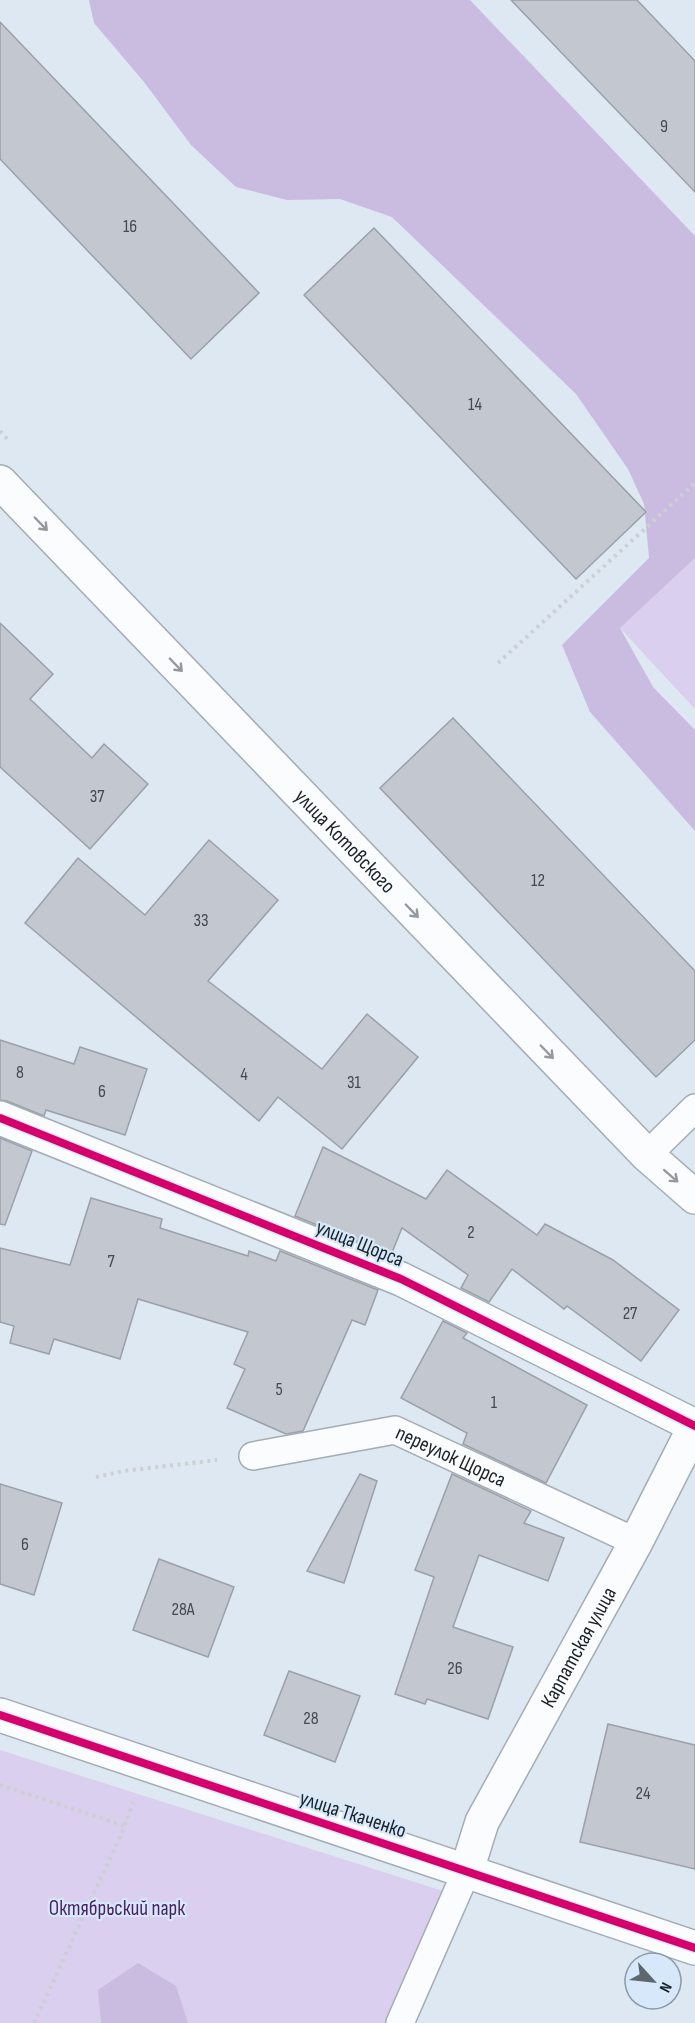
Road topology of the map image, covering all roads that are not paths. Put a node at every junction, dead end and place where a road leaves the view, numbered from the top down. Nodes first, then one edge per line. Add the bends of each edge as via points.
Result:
1 (0, 482) edge
2 (695, 1108) edge
3 (0, 1118) edge
4 (647, 1155) junction
5 (695, 1197) edge
6 (695, 1426) edge
7 (253, 1456) road end
8 (636, 1542) junction
9 (0, 1715) edge
10 (467, 1870) junction
11 (695, 1947) edge
12 (400, 2023) edge

1 -> 4 street, улица Котовского
2 - 4 lane
3 - 6 street, улица Щорса via 401,1279
4 -> 5 street, улица Котовского
6 - 8 street, Карпатская улица
7 - 8 lane, переулок Щорса via 395,1430
8 - 10 street, Карпатская улица via 482,1822
9 - 10 street, улица Ткаченко
10 - 11 street, улица Ткаченко
10 - 12 lane

